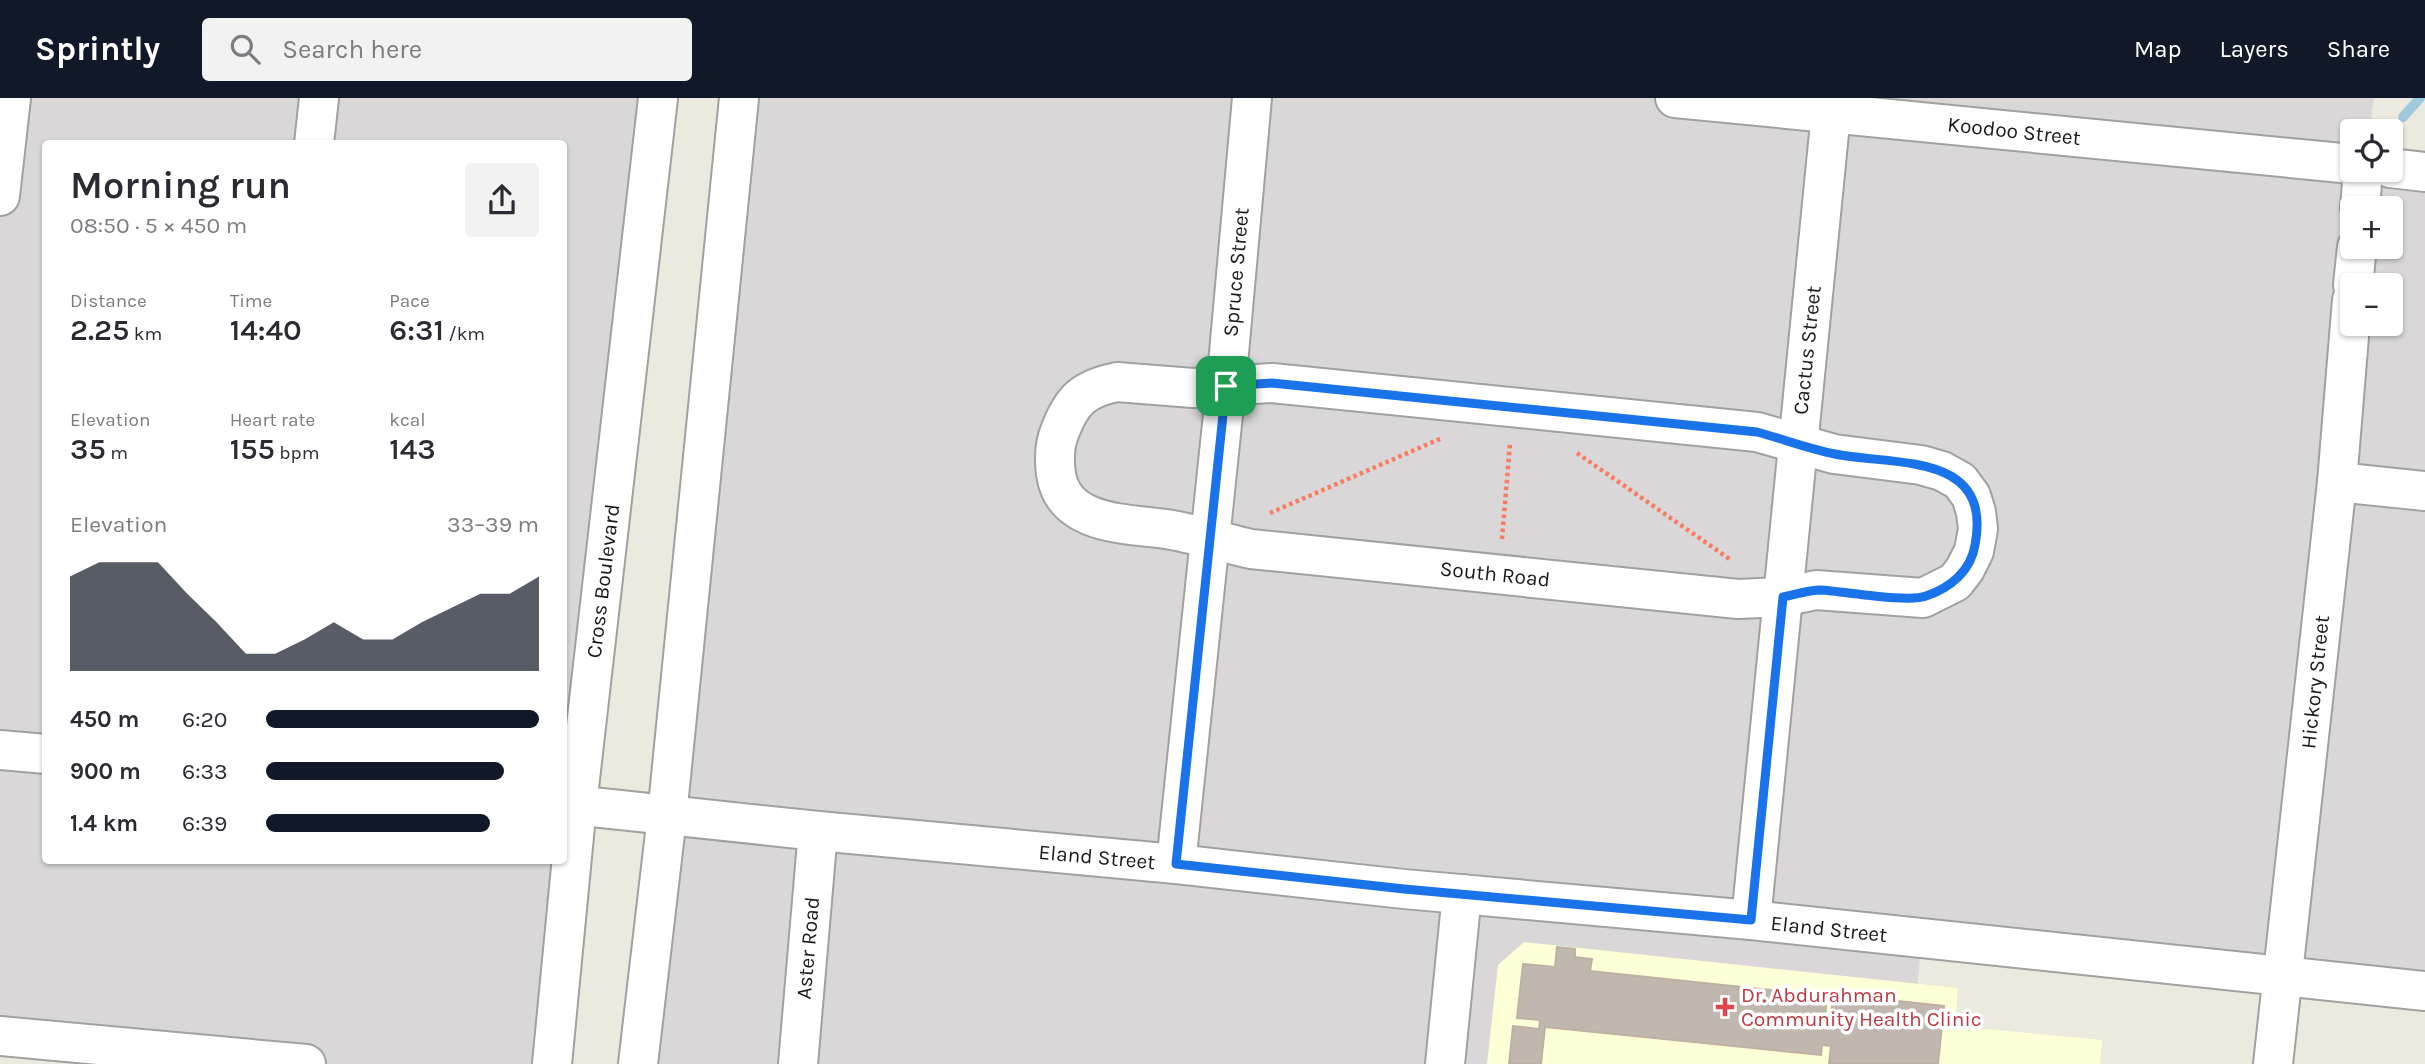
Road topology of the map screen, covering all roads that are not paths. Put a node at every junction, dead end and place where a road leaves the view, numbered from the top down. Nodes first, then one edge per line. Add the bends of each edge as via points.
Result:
1 (11, 98) edge
2 (319, 98) edge
3 (658, 98) edge
4 (739, 98) edge
5 (1252, 98) edge
6 (1675, 98) edge
7 (1830, 113) junction
8 (314, 140) edge
9 (2340, 163) edge
10 (2403, 169) edge
11 (2425, 172) edge
12 (0, 196) edge
13 (2349, 336) edge
14 (1226, 386) junction
15 (1798, 443) junction
16 (2337, 482) junction
17 (2425, 491) edge
18 (1208, 540) junction
19 (1783, 597) junction
20 (0, 750) edge
21 (42, 754) edge
22 (570, 805) edge
23 (667, 816) junction
24 (818, 831) junction
25 (567, 848) edge
26 (566, 864) edge
27 (1176, 864) junction
28 (1462, 894) junction
29 (1751, 920) junction
30 (2283, 977) junction
31 (2425, 991) edge
32 (0, 1036) edge
33 (306, 1064) edge
34 (552, 1064) edge
35 (638, 1064) edge
36 (798, 1064) edge
37 (1445, 1064) edge
38 (2273, 1064) edge

1 - 12 street
2 - 8 street
3 - 22 street, Cross Boulevard
4 - 23 street
5 - 14 street, Spruce Street
6 - 7 street, Koodoo Street
7 - 9 street, Koodoo Street
7 - 15 street, Cactus Street
10 - 11 street
13 - 16 street, Hickory Street
14 - 15 street, South Road via 1272,383 1757,432
14 - 18 street, Spruce Street
14 - 18 street, South Road via 1117,382 1097,386 1068,410 1054,460 1057,482 1085,514
15 - 19 street, Cactus Street
15 - 19 street, South Road via 1834,454 1921,464 1942,471 1960,481 1971,496 1978,530 1974,551 1960,576 1923,598 1816,590
16 - 17 street
16 - 30 street, Hickory Street
18 - 19 street, South Road via 1251,549 1738,599
18 - 27 street, Spruce Street
19 - 29 street, Cactus Street
20 - 21 street
22 - 23 street, Eland Street
22 - 25 street, Cross Boulevard
23 - 24 street, Eland Street
23 - 35 street
24 - 27 street, Eland Street
24 - 36 street, Aster Road
26 - 34 street, Cross Boulevard
27 - 28 street, Eland Street
28 - 29 street, Eland Street
28 - 37 street
29 - 30 street, Eland Street
30 - 31 street, Eland Street
30 - 38 street, Hickory Street
32 - 33 street

